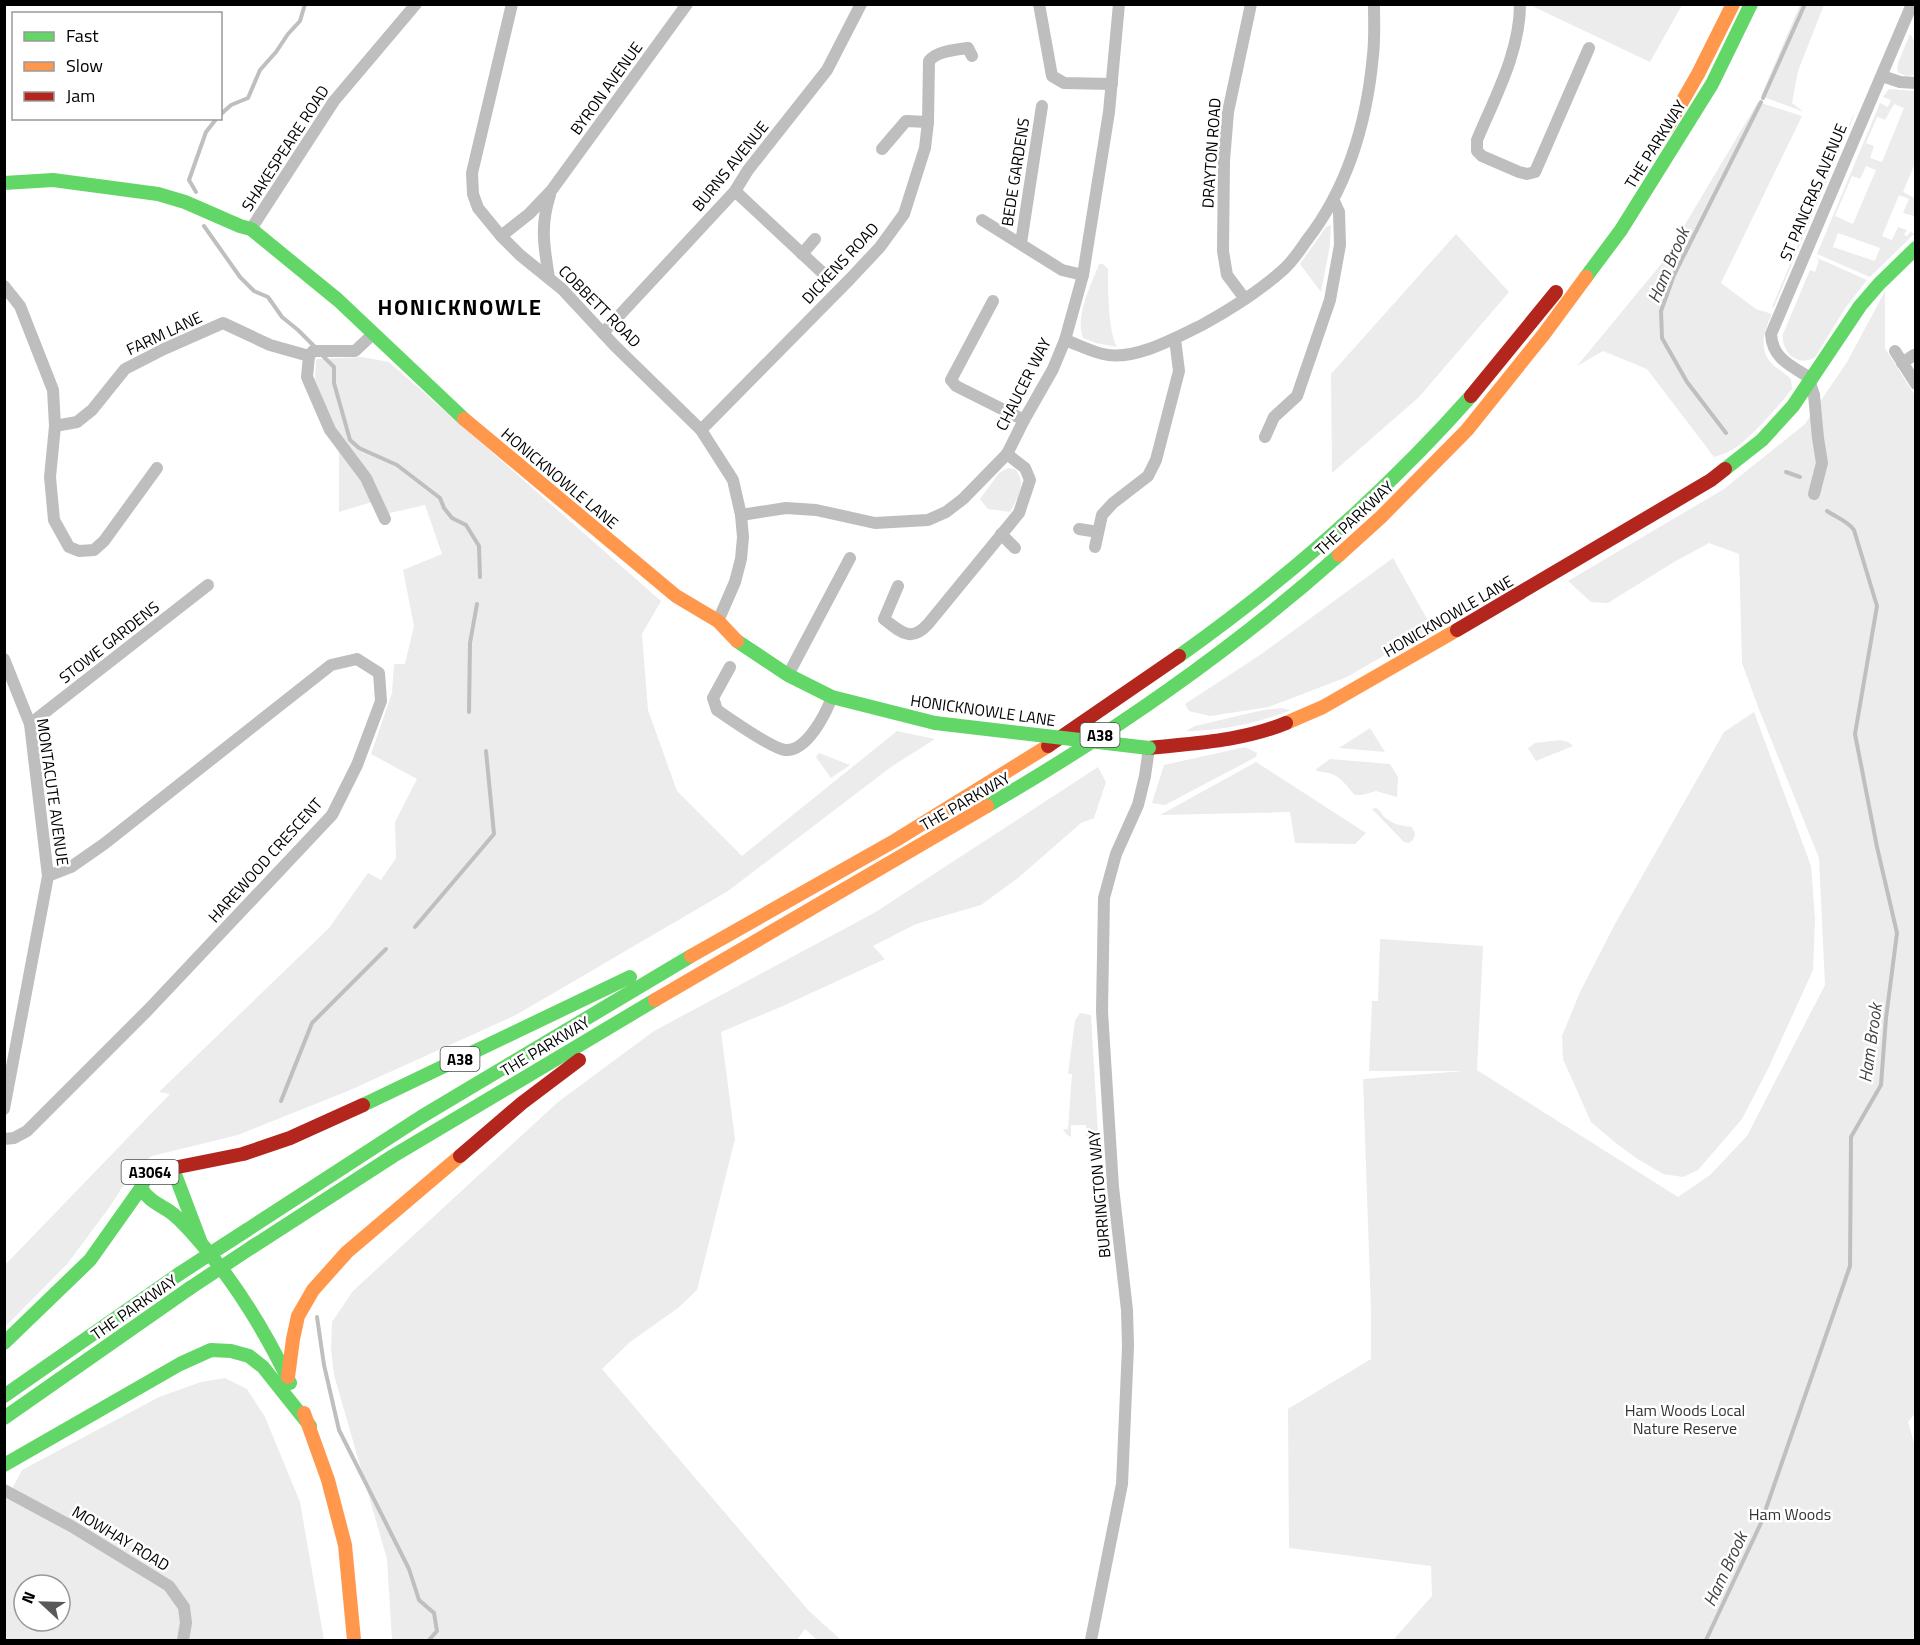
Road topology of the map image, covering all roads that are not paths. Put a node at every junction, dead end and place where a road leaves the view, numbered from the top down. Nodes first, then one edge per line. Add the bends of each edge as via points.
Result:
1 (416, 4) edge
2 (512, 4) edge
3 (687, 4) edge
4 (861, 4) edge
5 (1039, 4) edge
6 (1119, 4) edge
7 (1251, 4) edge
8 (1374, 4) edge
9 (1520, 4) edge
10 (1733, 4) edge
11 (1751, 4) edge
12 (1912, 4) edge
13 (1589, 48) dead end
14 (972, 56) dead end
15 (1882, 76) junction
16 (1916, 83) edge
17 (1112, 84) junction
18 (1042, 106) dead end
19 (928, 122) junction
20 (1662, 136) dead end
21 (882, 149) dead end
22 (4, 183) edge
23 (735, 190) junction
24 (551, 191) junction
25 (1334, 201) junction
26 (981, 220) dead end
27 (251, 229) junction
28 (501, 236) junction
29 (815, 239) dead end
30 (1021, 243) junction
31 (1916, 248) edge
32 (802, 254) junction
33 (1083, 275) junction
34 (826, 276) dead end
35 (549, 278) junction
36 (1564, 282) dead end
37 (4, 286) edge
38 (1245, 299) junction
39 (993, 301) dead end
40 (603, 333) junction
41 (373, 334) junction
42 (1175, 339) junction
43 (1065, 340) junction
44 (1895, 351) dead end
45 (311, 353) junction
46 (1914, 356) edge
47 (1902, 363) junction
48 (1811, 381) junction
49 (1916, 384) edge
50 (1024, 420) junction
51 (55, 426) junction
52 (701, 430) junction
53 (1265, 437) dead end
54 (1007, 454) junction
55 (157, 468) dead end
56 (1814, 494) dead end
57 (741, 515) junction
58 (385, 519) dead end
59 (1079, 529) dead end
60 (1098, 532) junction
61 (1001, 534) junction
62 (1095, 547) dead end
63 (1016, 548) dead end
64 (850, 558) dead end
65 (208, 585) dead end
66 (898, 586) dead end
67 (718, 621) junction
68 (4, 659) edge
69 (730, 668) dead end
70 (788, 675) junction
71 (832, 697) junction
72 (30, 724) junction
73 (1149, 748) junction
74 (48, 876) junction
75 (744, 925) junction
76 (658, 998) junction
77 (4, 1109) edge
78 (4, 1139) edge
79 (168, 1169) junction
80 (141, 1188) junction
81 (201, 1243) junction
82 (4, 1343) edge
83 (288, 1377) junction
84 (4, 1396) edge
85 (4, 1418) edge
86 (310, 1426) junction
87 (4, 1465) edge
88 (4, 1490) edge
89 (183, 1641) edge
90 (354, 1641) edge
91 (1091, 1641) edge

1 - 27 street, SHAKESPEARE ROAD via 334,101
2 - 28 street, COBBETT ROAD via 472,173 478,208
3 - 24 street, BYRON AVENUE
4 - 23 street, BURNS AVENUE via 827,70
5 - 17 street via 1052,76 1064,84
6 - 17 street, CHAUCER WAY
7 - 38 street, DRAYTON ROAD via 1228,112 1224,161 1223,250 1227,274
8 - 25 street via 1373,54 1363,123
9 - 13 street via 1520,26 1511,58 1477,140 1477,151 1482,156 1519,172 1535,172
10 - 20 main road, THE PARKWAY
11 - 76 main road, THE PARKWAY / A38 via 1712,84 1621,230 1467,430 1381,517 1288,600 1167,690 1039,776
12 - 15 street, ST PANCRAS AVENUE
14 - 19 street, DICKENS ROAD via 968,48 938,54 928,61
15 - 16 street
15 - 48 street, ST PANCRAS AVENUE via 1771,333 1777,355
17 - 33 street, CHAUCER WAY
18 - 30 street, BEDE GARDENS
19 - 21 street via 906,121
19 - 52 street, DICKENS ROAD via 925,148 904,214 887,238
22 - 27 main road, HONICKNOWLE LANE via 53,180 158,194
23 - 32 street
23 - 40 street, BURNS AVENUE
24 - 28 street, BYRON AVENUE
24 - 35 street, BYRON AVENUE via 543,238
25 - 38 street via 1286,268
25 - 53 street via 1339,212 1340,245 1330,300 1297,396 1274,417
26 - 30 street, BEDE GARDENS
27 - 41 main road, HONICKNOWLE LANE via 323,287
28 - 35 street, COBBETT ROAD
29 - 32 street
30 - 33 street, BEDE GARDENS via 1062,270
31 - 48 main road, HONICKNOWLE LANE via 1860,306
32 - 34 street
33 - 43 street, CHAUCER WAY
35 - 40 street, COBBETT ROAD
36 - 75 main road, THE PARKWAY / A38 via 1455,415 1379,493 1274,585 1202,641 1053,743 893,841
37 - 51 street via 20,306 41,357 53,390
38 - 42 street
39 - 50 street via 951,380
40 - 52 street, COBBETT ROAD
41 - 45 street, FARM LANE via 355,351
41 - 67 main road, HONICKNOWLE LANE via 549,491 676,596
42 - 43 street via 1123,355 1104,355
42 - 60 street via 1179,371 1156,460 1148,476 1102,515
43 - 50 street, CHAUCER WAY
44 - 47 street
45 - 51 street, FARM LANE via 270,345 223,323 125,369 92,410 77,422
45 - 58 street via 307,377 330,430 366,478
46 - 47 street
47 - 49 street
48 - 56 street via 1822,463
48 - 73 main road, HONICKNOWLE LANE via 1762,440 1711,480 1323,707 1258,732
50 - 54 street, CHAUCER WAY
51 - 55 street via 50,477 54,520 69,547 94,550
52 - 57 street, COBBETT ROAD via 733,480
54 - 57 street, CHAUCER WAY via 963,499 946,513 928,520 874,523 816,510 786,508
54 - 61 street via 1025,468 1030,480 1018,513
57 - 67 street, COBBETT ROAD via 740,565
59 - 60 street
60 - 62 street
61 - 63 street
61 - 66 street via 920,633 906,634 884,619
64 - 70 street
65 - 72 street, STOWE GARDENS
67 - 70 main road, HONICKNOWLE LANE via 731,636
68 - 72 street, MONTACUTE AVENUE
69 - 71 street via 713,698 717,710 775,747 795,747 816,729
70 - 71 main road, HONICKNOWLE LANE
71 - 73 main road, HONICKNOWLE LANE, bridge via 935,723
72 - 74 street, MONTACUTE AVENUE
73 - 91 street, BURRINGTON WAY via 1138,804 1116,854 1104,898 1102,1011 1128,1346 1122,1484
74 - 77 street, MONTACUTE AVENUE
74 - 78 street, HAREWOOD CRESCENT via 71,867 104,844 331,665 357,659 379,673 381,701 357,765 332,815 148,1010 27,1131
75 - 79 main road, A38 via 290,1138 243,1154
75 - 84 main road, THE PARKWAY / A38, bridge via 376,1146 180,1274
76 - 83 main road, A38 via 522,1103 347,1252 311,1293 299,1314
76 - 85 main road, THE PARKWAY / A38, bridge via 393,1156 190,1288
79 - 80 main road, A3064 via 152,1171
79 - 81 main road, A3064 via 176,1177
80 - 81 main road, A3064 via 146,1197 170,1212
80 - 82 main road via 90,1260
81 - 83 main road via 230,1280
83 - 86 main road
86 - 87 main road via 263,1367 249,1356 211,1350
86 - 90 main road via 345,1545
88 - 89 street, MOWHAY ROAD via 169,1586 184,1607

